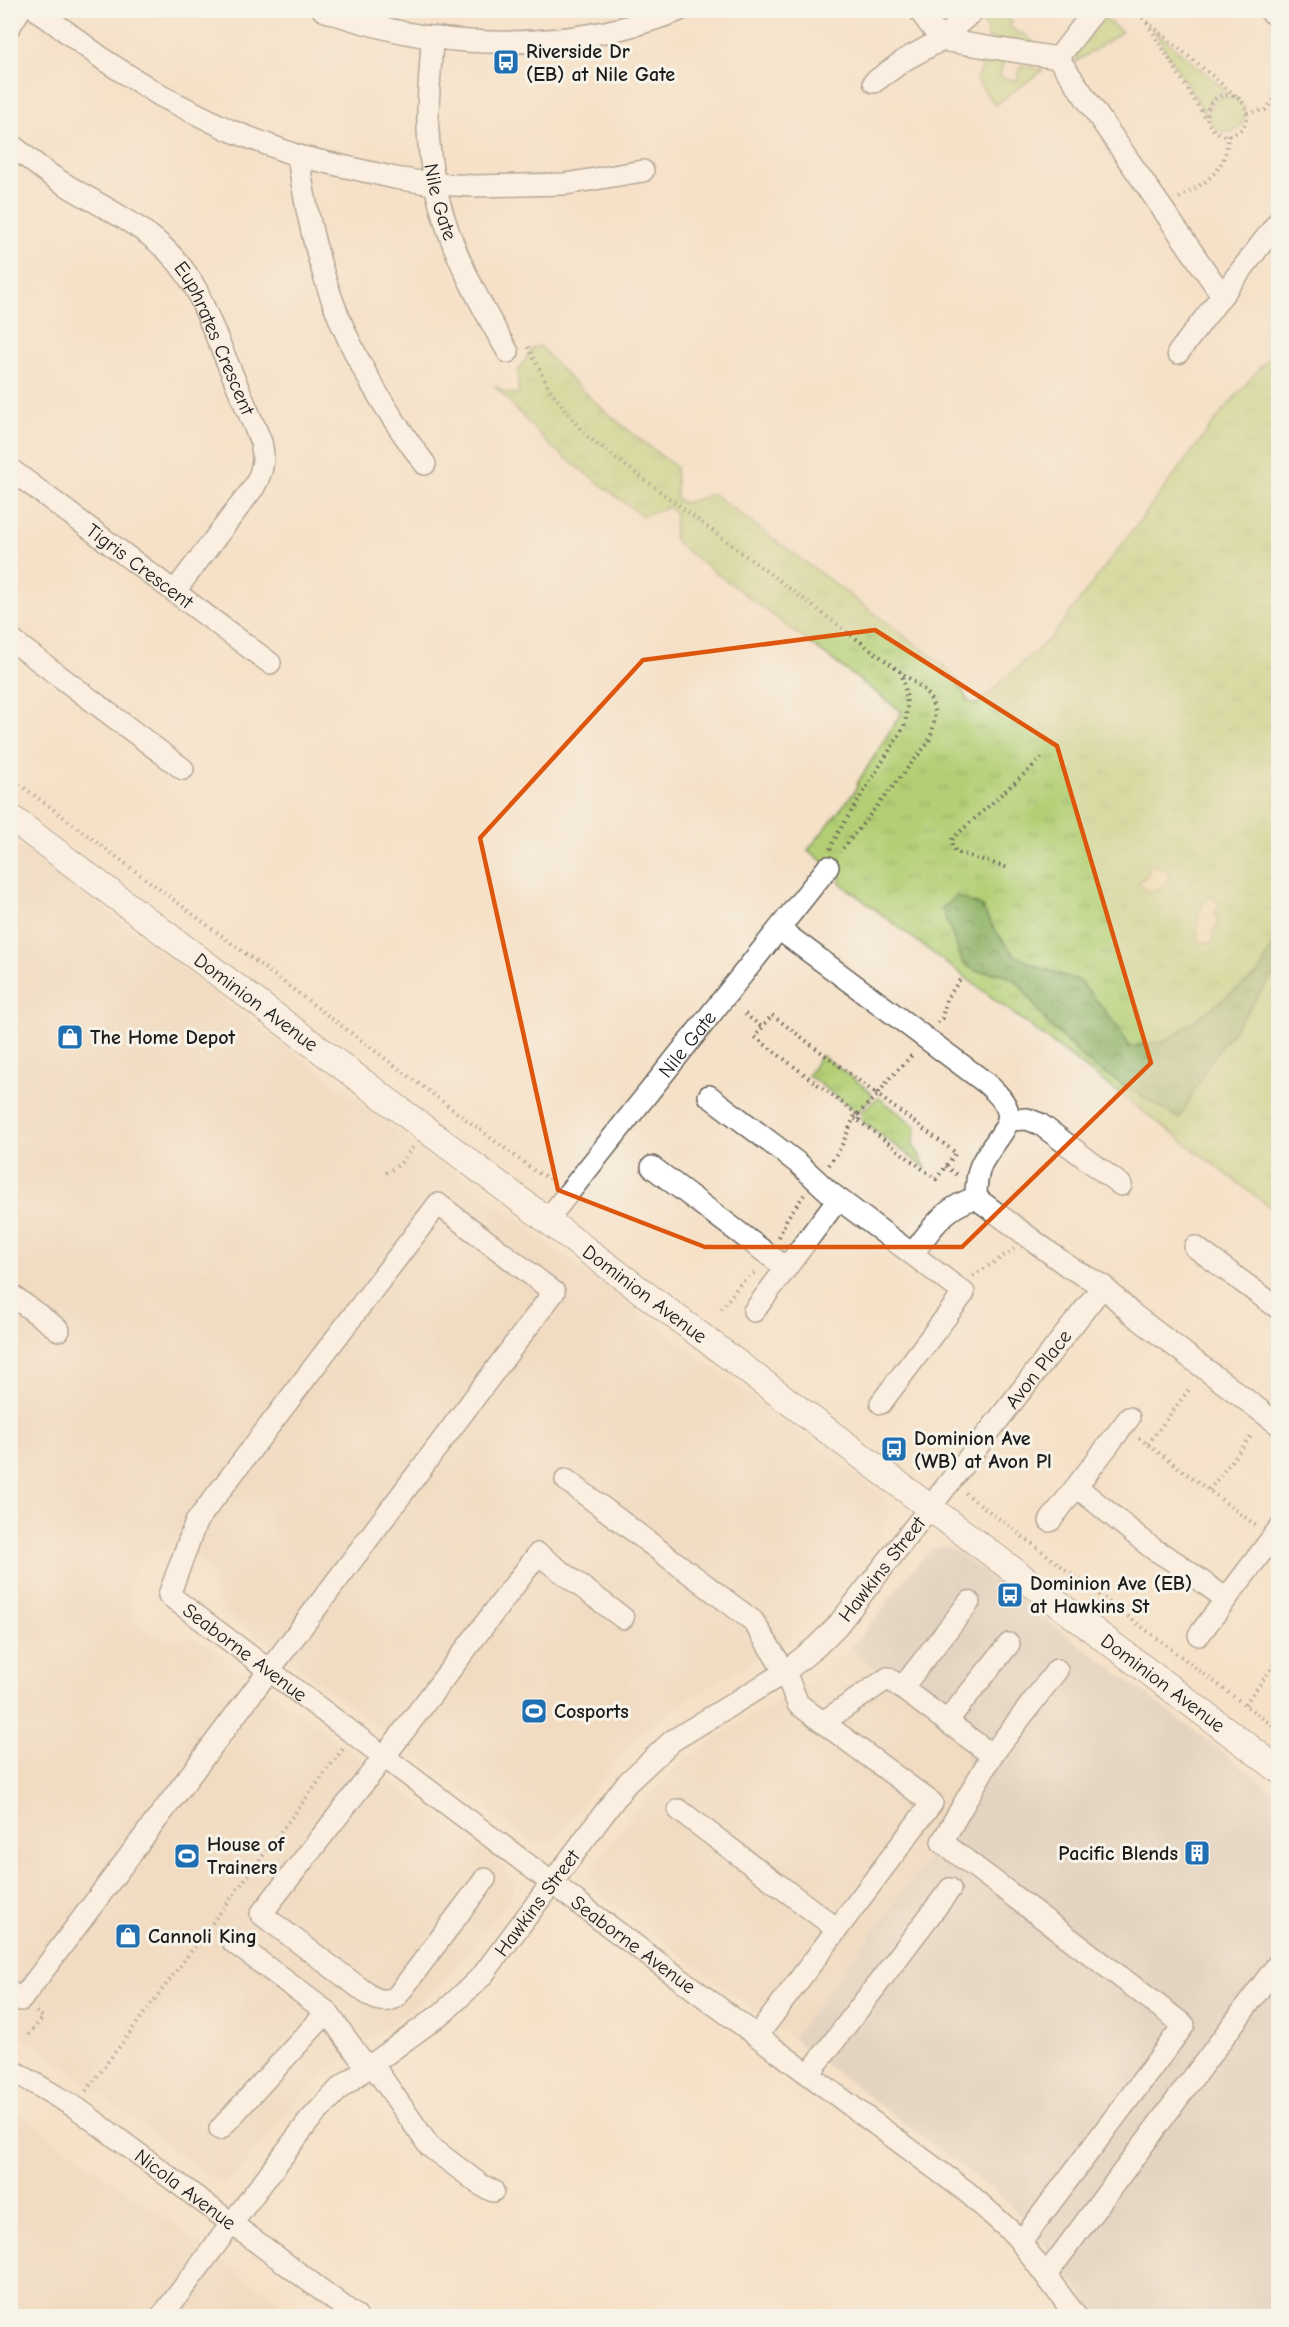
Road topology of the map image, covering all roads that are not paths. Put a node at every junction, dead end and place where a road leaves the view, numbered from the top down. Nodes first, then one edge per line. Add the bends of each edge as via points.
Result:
1 (20, 10) edge
2 (37, 10) edge
3 (323, 10) edge
4 (680, 10) edge
5 (918, 10) edge
6 (974, 10) edge
7 (1095, 10) edge
8 (1269, 10) edge
9 (1278, 18) edge
10 (10, 26) edge
11 (432, 37) junction
12 (941, 40) junction
13 (1058, 58) junction
14 (874, 82) dead end
15 (10, 144) edge
16 (298, 156) junction
17 (643, 171) dead end
18 (434, 184) junction
19 (1278, 222) edge
20 (1222, 296) junction
21 (508, 352) road end
22 (1178, 353) dead end
23 (425, 464) dead end
24 (10, 469) edge
25 (175, 591) junction
26 (10, 639) edge
27 (270, 663) dead end
28 (183, 769) dead end
29 (10, 818) edge
30 (828, 867) road end
31 (779, 929) junction
32 (710, 1096) dead end
33 (1009, 1120) junction
34 (651, 1167) dead end
35 (1121, 1185) dead end
36 (976, 1197) junction
37 (838, 1199) junction
38 (547, 1220) junction
39 (1195, 1247) dead end
40 (912, 1254) junction
41 (786, 1268) junction
42 (1103, 1286) junction
43 (10, 1294) edge
44 (1278, 1308) edge
45 (754, 1311) dead end
46 (59, 1330) dead end
47 (881, 1403) dead end
48 (1126, 1422) road end
49 (1278, 1424) edge
50 (566, 1480) dead end
51 (1077, 1487) junction
52 (930, 1509) junction
53 (1050, 1521) dead end
54 (1276, 1534) edge
55 (1226, 1599) junction
56 (969, 1602) dead end
57 (623, 1618) dead end
58 (1199, 1635) dead end
59 (1009, 1644) dead end
60 (269, 1670) junction
61 (1057, 1670) dead end
62 (784, 1672) junction
63 (902, 1688) junction
64 (823, 1722) junction
65 (947, 1722) junction
66 (992, 1755) junction
67 (384, 1757) junction
68 (1278, 1769) edge
69 (679, 1810) dead end
70 (485, 1879) dead end
71 (552, 1883) junction
72 (950, 1889) dead end
73 (837, 1929) junction
74 (233, 1942) dead end
75 (1278, 1964) edge
76 (10, 1992) edge
77 (327, 2012) junction
78 (758, 2036) junction
79 (370, 2067) junction
80 (809, 2074) junction
81 (13, 2076) edge
82 (220, 2129) dead end
83 (493, 2191) dead end
84 (232, 2223) junction
85 (1020, 2242) junction
86 (1046, 2275) junction
87 (162, 2316) edge
88 (356, 2316) edge
89 (1076, 2316) edge

1 - 10 street
2 - 16 street via 106,62 161,96 229,130
3 - 11 street via 391,30
4 - 11 street via 646,22 573,36 508,41
5 - 12 street
6 - 12 street
7 - 13 street
8 - 9 street
11 - 18 street, Nile Gate via 428,128
12 - 13 street
12 - 14 street
13 - 20 street
15 - 25 street, Euphrates Crescent via 54,178 140,228 176,258 197,291 261,442 264,460 254,487
16 - 18 street
16 - 23 street via 311,236 343,330 375,393
17 - 18 street via 565,184
18 - 21 street, Nile Gate via 459,261
19 - 20 street
20 - 22 street
24 - 25 street, Tigris Crescent
25 - 27 street, Tigris Crescent
26 - 28 street
29 - 38 main road, Dominion Avenue
30 - 31 street, Nile Gate
31 - 33 street via 986,1083 1001,1099
31 - 38 street, Nile Gate
32 - 37 street
33 - 35 street via 1027,1119 1040,1124
33 - 36 street via 983,1161
34 - 41 street
36 - 40 street via 946,1211
36 - 42 street via 1069,1267
37 - 40 street
37 - 41 street
38 - 52 main road, Dominion Avenue
39 - 44 street
40 - 47 street via 964,1293
41 - 45 street
42 - 49 street via 1131,1313
42 - 52 street, Avon Place
43 - 46 street
48 - 51 street
50 - 62 street via 753,1621
51 - 53 street
51 - 55 street via 1158,1552
52 - 62 street, Hawkins Street via 837,1626
52 - 68 main road, Dominion Avenue
54 - 55 street
55 - 58 street
56 - 63 street
57 - 67 street via 538,1554
59 - 65 street
60 - 60 street, Seaborne Avenue via 169,1595 196,1522 438,1204 555,1292
60 - 67 street, Seaborne Avenue
60 - 76 street via 21,2000
61 - 66 street
62 - 64 street via 798,1704
62 - 71 street, Hawkins Street via 672,1741 626,1784
63 - 64 street via 888,1677
63 - 65 street
64 - 73 street via 932,1803
65 - 66 street
66 - 85 street via 942,1842 1184,2025
67 - 70 street via 261,1914 376,2000 389,2001 397,1996
67 - 71 street, Seaborne Avenue
69 - 73 street
71 - 78 street, Seaborne Avenue
71 - 79 street, Hawkins Street via 482,1976 445,2011
72 - 80 street
73 - 78 street
74 - 77 street
75 - 86 street
77 - 79 street
77 - 82 street
78 - 80 street, Seaborne Avenue
79 - 83 street via 429,2146
79 - 84 street, Hawkins Street via 340,2088 309,2121
80 - 85 street, Seaborne Avenue via 967,2192
81 - 84 street, Nicola Avenue via 75,2107
84 - 87 street, Hawkins Street
84 - 88 street, Nicola Avenue
85 - 86 street, Seaborne Avenue
86 - 89 street, Seaborne Avenue

